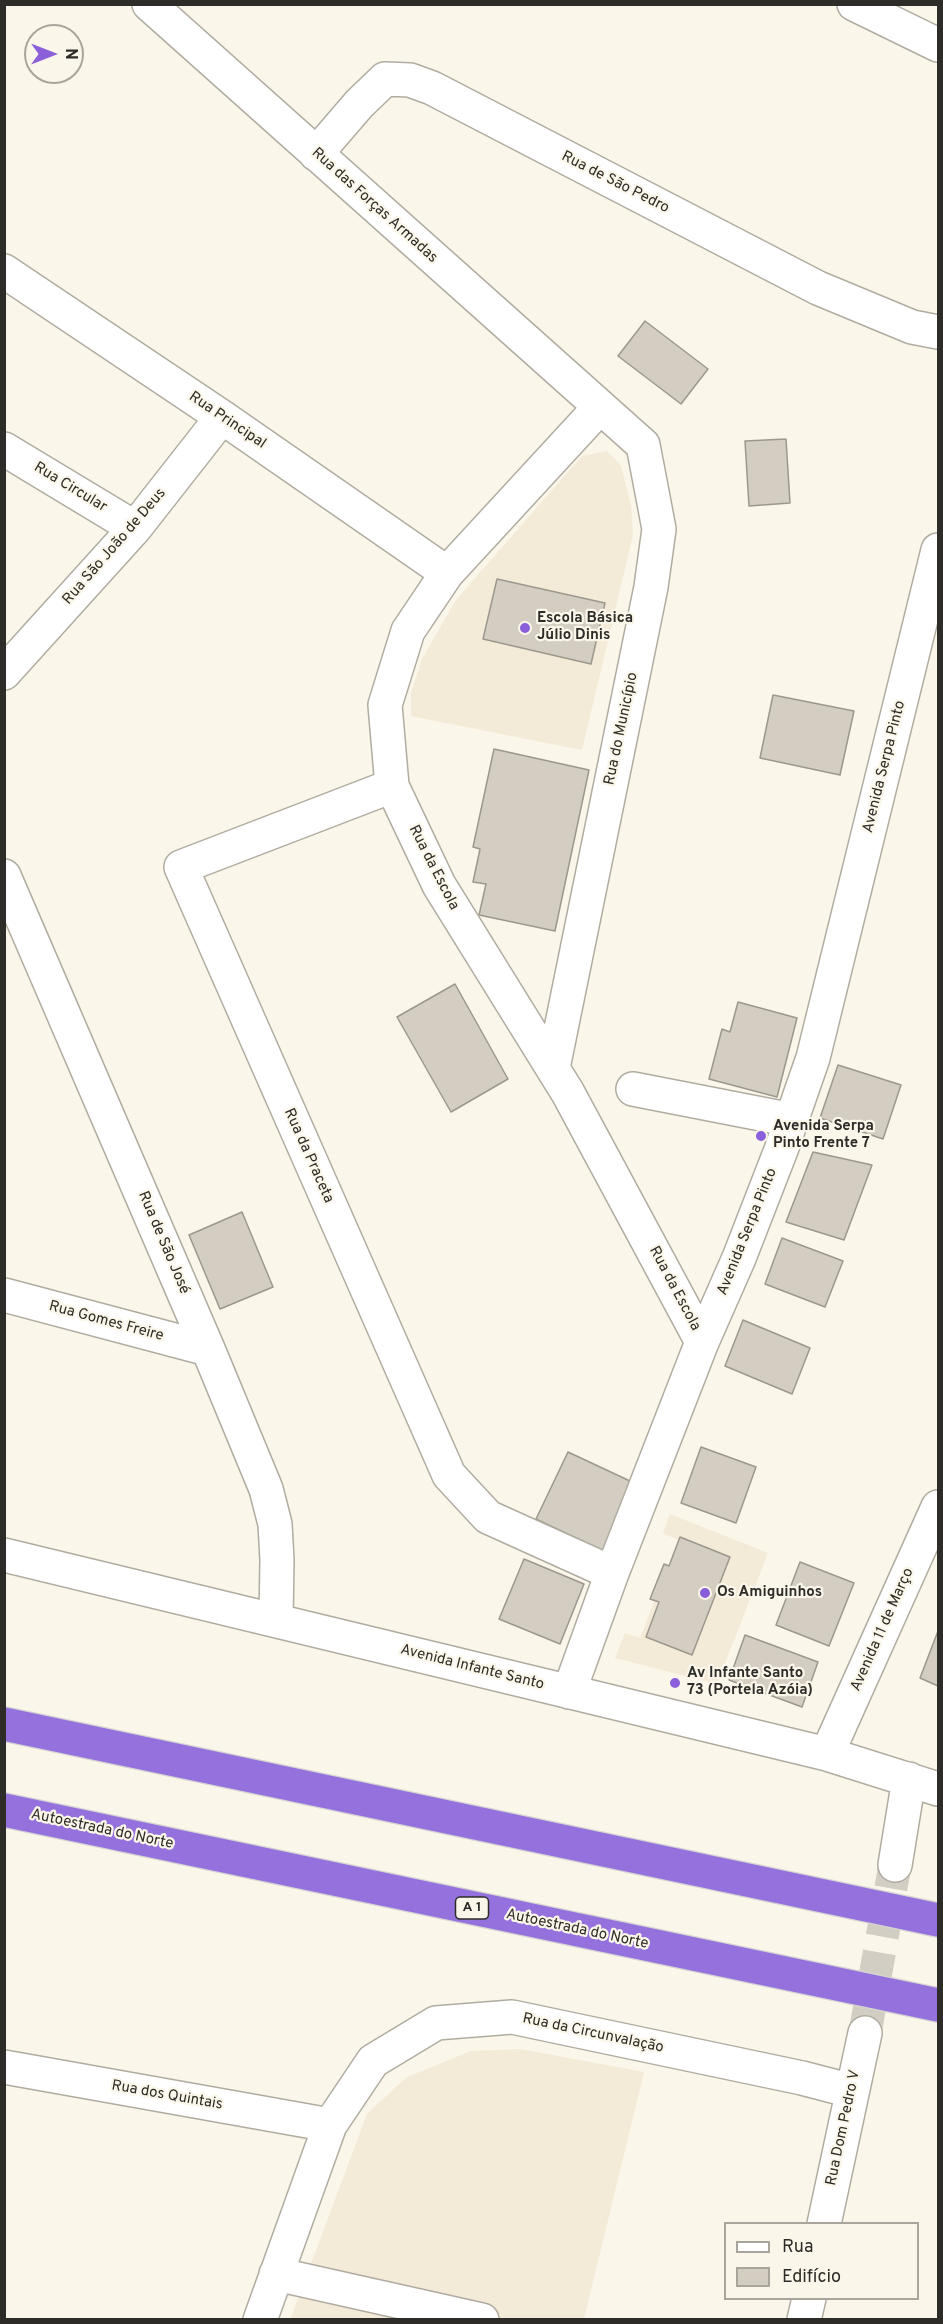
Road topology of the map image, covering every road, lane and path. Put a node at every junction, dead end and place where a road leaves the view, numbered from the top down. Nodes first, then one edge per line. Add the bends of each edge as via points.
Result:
1 (149, 4) edge
2 (854, 4) edge
3 (939, 45) edge
4 (316, 154) junction
5 (4, 272) edge
6 (939, 332) edge
7 (600, 407) junction
8 (222, 417) junction
9 (4, 449) edge
10 (135, 528) junction
11 (939, 550) edge
12 (447, 573) junction
13 (4, 673) edge
14 (392, 786) junction
15 (4, 876) edge
16 (553, 1068) junction
17 (633, 1089) dead end
18 (792, 1120) junction
19 (4, 1295) edge
20 (702, 1342) junction
21 (208, 1349) junction
22 (939, 1507) edge
23 (4, 1555) edge
24 (612, 1573) junction
25 (276, 1620) junction
26 (569, 1692) junction
27 (4, 1724) edge
28 (827, 1754) junction
29 (924, 1784) edge
30 (4, 1810) edge
31 (895, 1864) tunnel mouth
32 (939, 1920) edge
33 (939, 2006) edge
34 (865, 2033) tunnel mouth
35 (4, 2067) edge
36 (852, 2091) junction
37 (330, 2125) junction
38 (824, 2222) edge
39 (276, 2274) junction
40 (808, 2300) edge
41 (260, 2319) edge
42 (482, 2319) edge
43 (804, 2319) edge

1 - 4 street, Rua das Forças Armadas
2 - 3 street
4 - 6 street, Rua de São Pedro via 386,79 410,80 818,288 912,327
4 - 7 street, Rua das Forças Armadas
5 - 8 street, Rua Principal
7 - 12 street, Rua da Escola
7 - 16 street, Rua do Município via 643,445 659,529 651,587
8 - 10 street, Rua São João de Deus
8 - 12 street, Rua Principal
9 - 10 street, Rua Circular
10 - 13 street, Rua São João de Deus
11 - 18 street, Avenida Serpa Pinto via 813,1058
12 - 14 street, Rua da Escola via 408,631 386,705
14 - 16 street, Rua da Escola via 439,885
14 - 24 street, Rua da Praceta via 181,867 449,1474 488,1517
15 - 21 street, Rua de São José
16 - 20 street, Rua da Escola
17 - 18 street
18 - 20 street, Avenida Serpa Pinto
19 - 21 street, Rua Gomes Freire
20 - 24 street, Avenida Serpa Pinto
21 - 25 street, Rua de São José via 266,1489 275,1524
22 - 28 street, Avenida 11 de Março
23 - 25 street, Avenida Infante Santo
24 - 26 street, Avenida Serpa Pinto
25 - 26 street, Avenida Infante Santo
26 - 28 street, Avenida Infante Santo
27 - 32 highway
28 - 29 street, Avenida Infante Santo
29 - 31 street
30 - 33 highway, Autoestrada do Norte / A 1
34 - 36 street, Rua Dom Pedro V
35 - 37 street, Rua dos Quintais
36 - 37 street, Rua da Circunvalação via 512,2017 436,2023 373,2061
36 - 38 street, Rua Dom Pedro V
37 - 39 street, Rua da Circunvalação
39 - 41 street, Rua da Circunvalação
39 - 42 street
40 - 43 street

